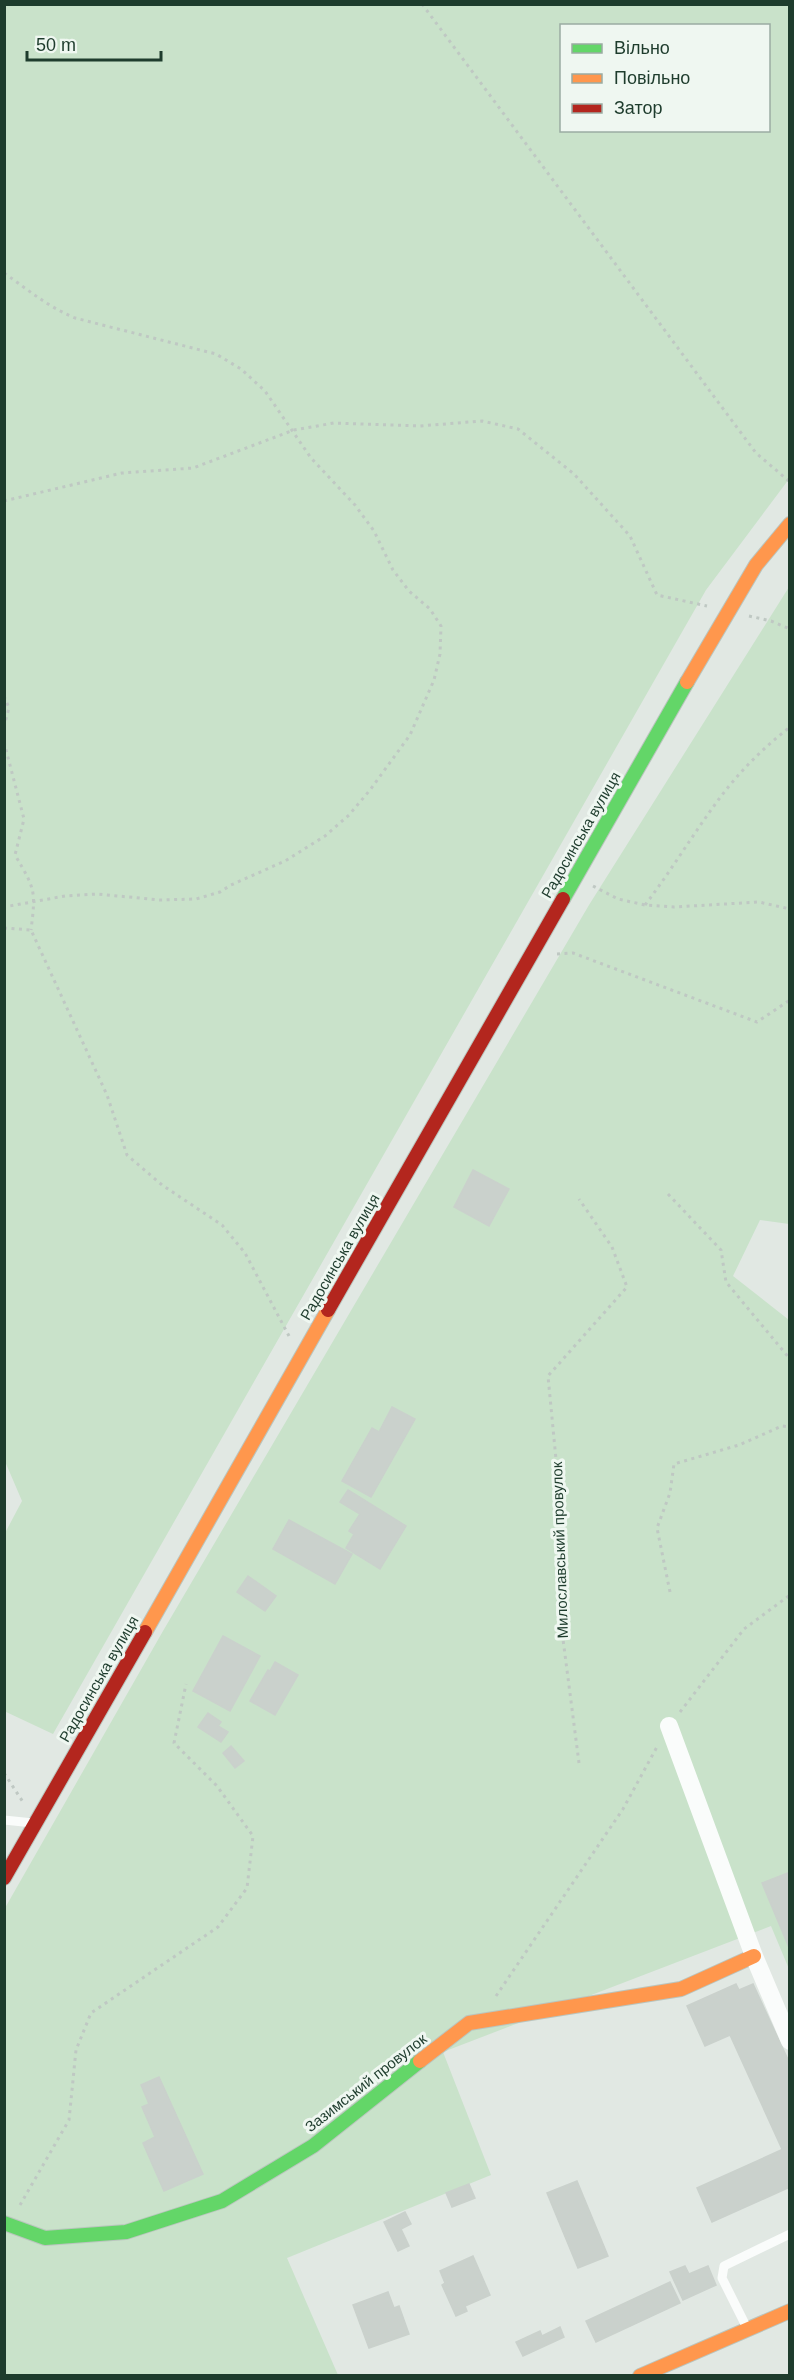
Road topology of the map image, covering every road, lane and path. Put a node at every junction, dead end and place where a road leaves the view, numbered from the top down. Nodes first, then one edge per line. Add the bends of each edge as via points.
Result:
1 (422, 4) edge
2 (4, 273) edge
3 (294, 430) junction
4 (789, 482) edge
5 (4, 501) edge
6 (789, 524) edge
7 (729, 611) junction
8 (789, 629) edge
9 (4, 696) edge
10 (4, 726) edge
11 (789, 727) edge
12 (4, 742) edge
13 (576, 877) junction
14 (34, 901) junction
15 (645, 905) junction
16 (4, 907) edge
17 (789, 909) edge
18 (4, 928) edge
19 (31, 930) junction
20 (532, 954) junction
21 (789, 1000) edge
22 (668, 1194) dead end
23 (579, 1199) dead end
24 (302, 1357) junction
25 (789, 1359) edge
26 (789, 1427) edge
27 (670, 1592) dead end
28 (789, 1595) edge
29 (186, 1684) dead end
30 (669, 1726) junction
31 (579, 1763) dead end
32 (4, 1773) edge
33 (4, 1820) edge
34 (36, 1823) junction
35 (4, 1878) edge
36 (754, 1956) junction
37 (492, 2000) dead end
38 (789, 2041) edge
39 (6, 2224) edge
40 (789, 2234) edge
41 (789, 2312) edge
42 (748, 2330) junction
43 (640, 2376) edge

1 - 4 path via 756,453
2 - 3 path via 53,309 75,318 216,354 241,369 265,391 282,420
3 - 5 path via 192,468 122,473
3 - 7 path via 334,423 420,426 483,421 518,429 574,474 630,536 657,595
3 - 14 path via 312,458 374,531 393,570 441,626 434,680 410,735 349,815 325,836 285,861 220,892 196,899 97,894
6 - 7 main road, Радосинська вулиця via 756,565
7 - 8 path
7 - 13 main road, Радосинська вулиця
9 - 10 path via 9,708
11 - 15 path via 719,799
12 - 14 path via 24,819 15,855 32,884
13 - 15 path via 618,899
13 - 20 main road, Радосинська вулиця
14 - 16 path
14 - 19 path
15 - 17 path via 759,902
18 - 19 path
19 - 24 path via 107,1095 127,1155 162,1185 222,1225 245,1253
20 - 21 path via 573,953 757,1022
20 - 24 main road, Радосинська вулиця
22 - 25 path via 721,1250 726,1282
23 - 31 path, Милославський провулок via 612,1247 627,1287 548,1376 560,1501 560,1616
24 - 34 main road, Радосинська вулиця
26 - 27 path via 782,1426 739,1445 674,1464 670,1493 657,1528
28 - 30 path via 744,1629
29 - 39 path via 174,1743 217,1786 254,1836 247,1888 218,1927 91,2013 76,2050 69,2120
30 - 36 street
30 - 37 path via 623,1809
32 - 34 path
33 - 34 lane
34 - 35 main road, Радосинська вулиця
36 - 38 street
36 - 39 main road, Зазимський провулок via 681,1989 469,2023 313,2146 222,2201 126,2232 45,2238
40 - 42 lane via 724,2266 722,2278
41 - 42 main road
42 - 43 main road

